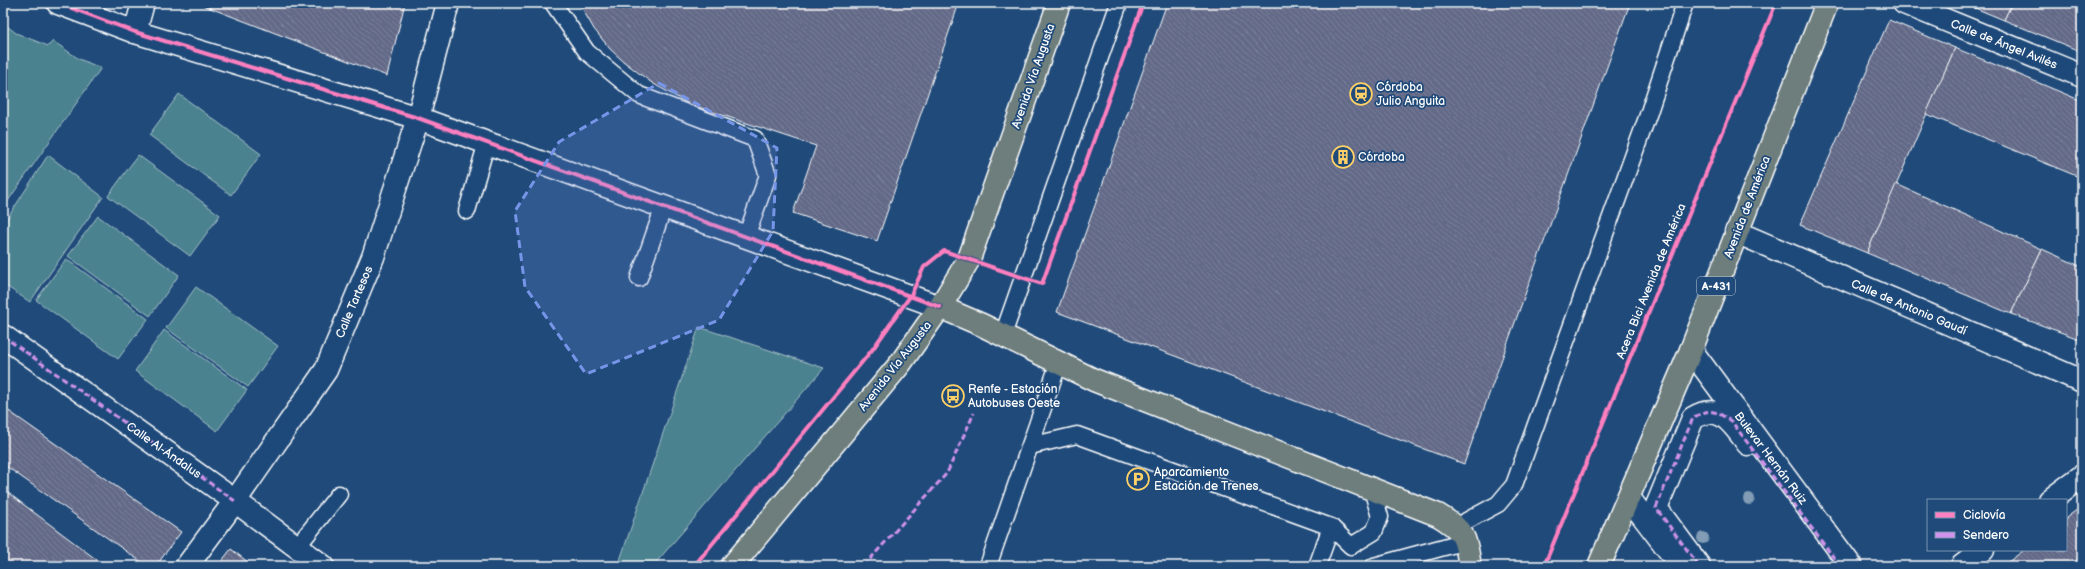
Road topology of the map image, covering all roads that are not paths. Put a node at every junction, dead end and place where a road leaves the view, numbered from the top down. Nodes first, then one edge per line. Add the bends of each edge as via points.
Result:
1 (58, 3) edge
2 (143, 3) edge
3 (448, 3) edge
4 (553, 3) edge
5 (1058, 3) edge
6 (1119, 3) edge
7 (1685, 3) edge
8 (1827, 3) edge
9 (1904, 3) edge
10 (135, 32) junction
11 (2082, 76) edge
12 (418, 118) junction
13 (487, 142) junction
14 (664, 206) junction
15 (467, 211) dead end
16 (1736, 232) junction
17 (746, 237) junction
18 (639, 278) dead end
19 (940, 307) junction
20 (1003, 335) junction
21 (3, 336) edge
22 (1691, 350) junction
23 (1059, 362) junction
24 (2082, 382) edge
25 (1030, 446) junction
26 (2082, 476) edge
27 (1372, 489) junction
28 (339, 494) dead end
29 (1629, 498) junction
30 (2051, 499) edge
31 (236, 501) junction
32 (1331, 527) junction
33 (1461, 534) junction
34 (297, 546) junction
35 (1982, 551) edge
36 (187, 566) edge
37 (323, 566) edge
38 (732, 566) edge
39 (988, 566) edge
40 (1317, 566) edge
41 (1374, 566) edge
42 (1470, 566) edge
43 (1599, 566) edge
44 (1681, 566) edge
45 (1699, 566) edge
46 (1840, 566) edge
47 (1850, 566) edge
48 (1962, 566) edge

1 - 10 street
2 - 10 street
3 - 12 street, Calle Tartesos
4 - 17 lane via 587,52 639,95 755,139 768,175
5 - 19 main road, Avenida Vía Augusta via 969,259
6 - 20 lane
7 - 33 lane via 1648,115 1514,485 1498,504
8 - 16 main road, Avenida de América / A-431
9 - 11 street, Calle de Ángel Avilés
10 - 12 street
12 - 13 street
12 - 31 street, Calle Tartesos via 373,257 326,370
13 - 14 street
13 - 15 lane
14 - 17 street
14 - 18 lane
16 - 22 main road, Avenida de América / A-431
16 - 24 street, Calle de Antonio Gaudí
17 - 19 street
19 - 20 main road
19 - 38 main road, Avenida Vía Augusta via 900,364
20 - 23 main road
21 - 31 street, Calle Al-Ándalus
22 - 29 main road, Avenida de América / A-431
22 - 47 street, Bulevar Hernán Ruiz
23 - 25 lane
23 - 27 main road via 1094,380
25 - 32 lane via 1077,435
25 - 39 lane
26 - 30 street
27 - 32 lane via 1380,517 1374,532 1351,546
27 - 33 main road via 1438,515
28 - 34 lane
29 - 43 main road, Avenida de América / A-431
29 - 44 street
31 - 34 street, Calle Al-Ándalus
31 - 36 street, Calle Tartesos
32 - 40 lane
33 - 41 lane
33 - 42 main road
34 - 37 street, Calle Al-Ándalus
35 - 48 street
45 - 46 street via 1656,508 1693,418 1703,412 1717,412 1732,422

